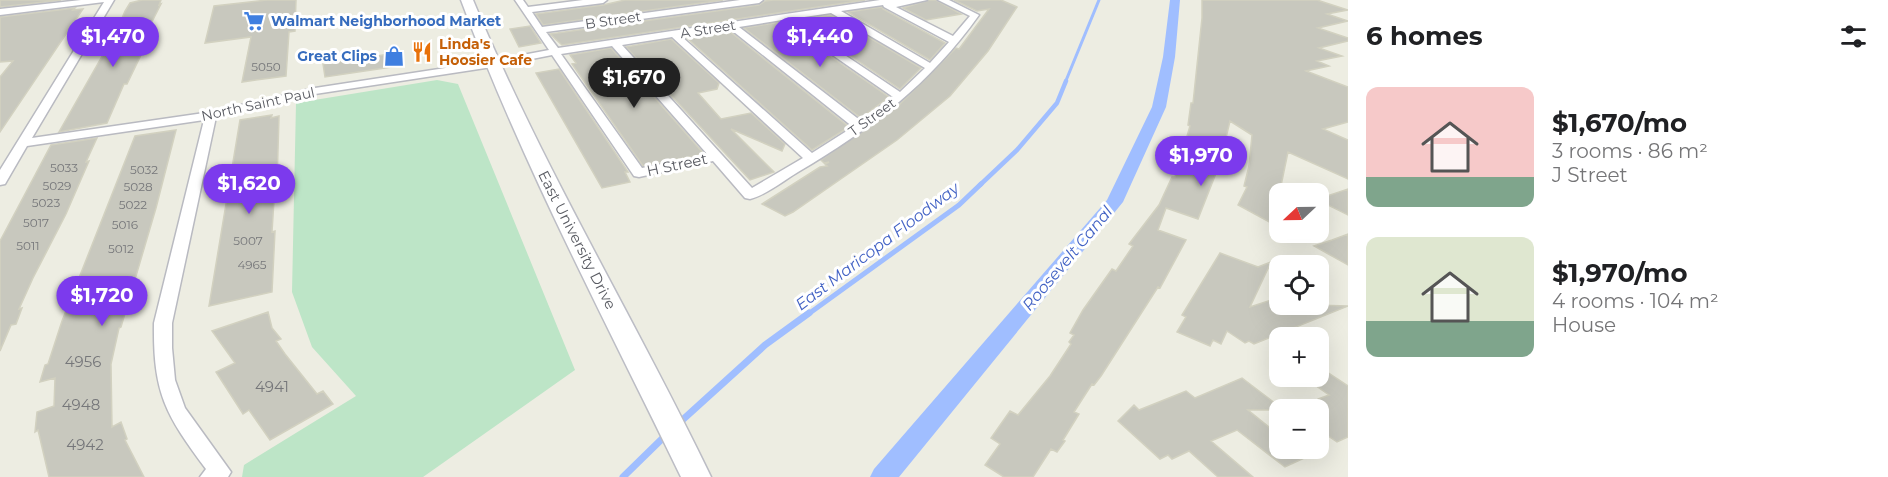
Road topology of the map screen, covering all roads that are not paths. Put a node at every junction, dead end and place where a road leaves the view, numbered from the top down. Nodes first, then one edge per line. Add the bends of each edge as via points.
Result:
1 (103, 0) edge
2 (110, 0) edge
3 (467, 0) edge
4 (519, 0) edge
5 (603, 0) edge
6 (759, 0) edge
7 (897, 0) edge
8 (923, 0) edge
9 (942, 0) edge
10 (42, 3) edge
11 (885, 4) junction
12 (525, 10) junction
13 (836, 11) junction
14 (0, 12) edge
15 (785, 19) junction
16 (733, 27) junction
17 (539, 30) junction
18 (677, 36) junction
19 (955, 41) junction
20 (617, 45) junction
21 (556, 54) junction
22 (492, 64) junction
23 (932, 68) junction
24 (900, 97) junction
25 (211, 115) junction
26 (861, 127) junction
27 (24, 143) junction
28 (716, 157) junction
29 (811, 159) junction
30 (0, 181) edge
31 (215, 474) edge
32 (696, 477) edge

1 - 10 street
2 - 27 street
3 - 22 main road, East University Drive
4 - 12 street
5 - 12 street
6 - 17 street, B Street
7 - 11 street, A Street
8 - 11 street, A Street
9 - 19 street, T Street via 975,15
10 - 14 street
11 - 13 street, A Street
11 - 19 street
12 - 17 street
13 - 15 street, A Street
13 - 23 street
15 - 16 street, A Street
15 - 24 street
16 - 18 street, A Street
16 - 26 street
17 - 21 street
18 - 20 street, A Street
18 - 29 street
19 - 23 street, T Street
20 - 21 street, A Street
20 - 28 street
21 - 22 street, A Street
21 - 28 street, H Street via 639,173
22 - 25 street, North Saint Paul via 315,91
22 - 32 main road, East University Drive
23 - 24 street, T Street
24 - 26 street, T Street
25 - 27 street, North Saint Paul
25 - 31 street via 163,323 162,358 168,389
26 - 29 street, T Street
27 - 30 street
28 - 29 street, T Street via 750,195

